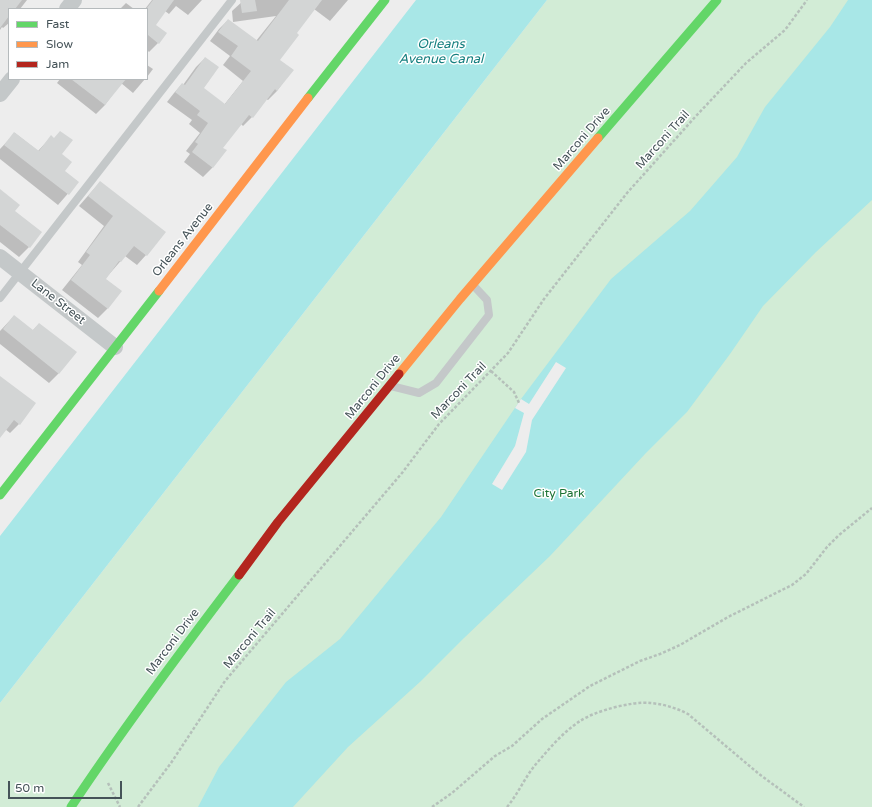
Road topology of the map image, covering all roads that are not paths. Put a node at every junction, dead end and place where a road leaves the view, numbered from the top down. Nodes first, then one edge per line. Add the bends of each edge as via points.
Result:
1 (74, 0) edge
2 (232, 0) edge
3 (385, 0) edge
4 (717, 0) edge
5 (68, 8) edge
6 (11, 80) edge
7 (0, 94) edge
8 (0, 257) edge
9 (20, 273) junction
10 (473, 285) junction
11 (0, 298) edge
12 (115, 347) junction
13 (390, 385) junction
14 (0, 495) edge
15 (71, 807) edge

1 - 5 street
2 - 9 lane
3 - 12 street, Orleans Avenue
4 - 10 street, Marconi Drive
6 - 7 street
8 - 9 street, Lane Street
9 - 11 lane
9 - 12 street, Lane Street
10 - 13 street, Marconi Drive
10 - 13 lane via 486,300 489,315 436,383 419,393
12 - 14 street, Orleans Avenue
13 - 15 street, Marconi Drive via 278,522 168,669

